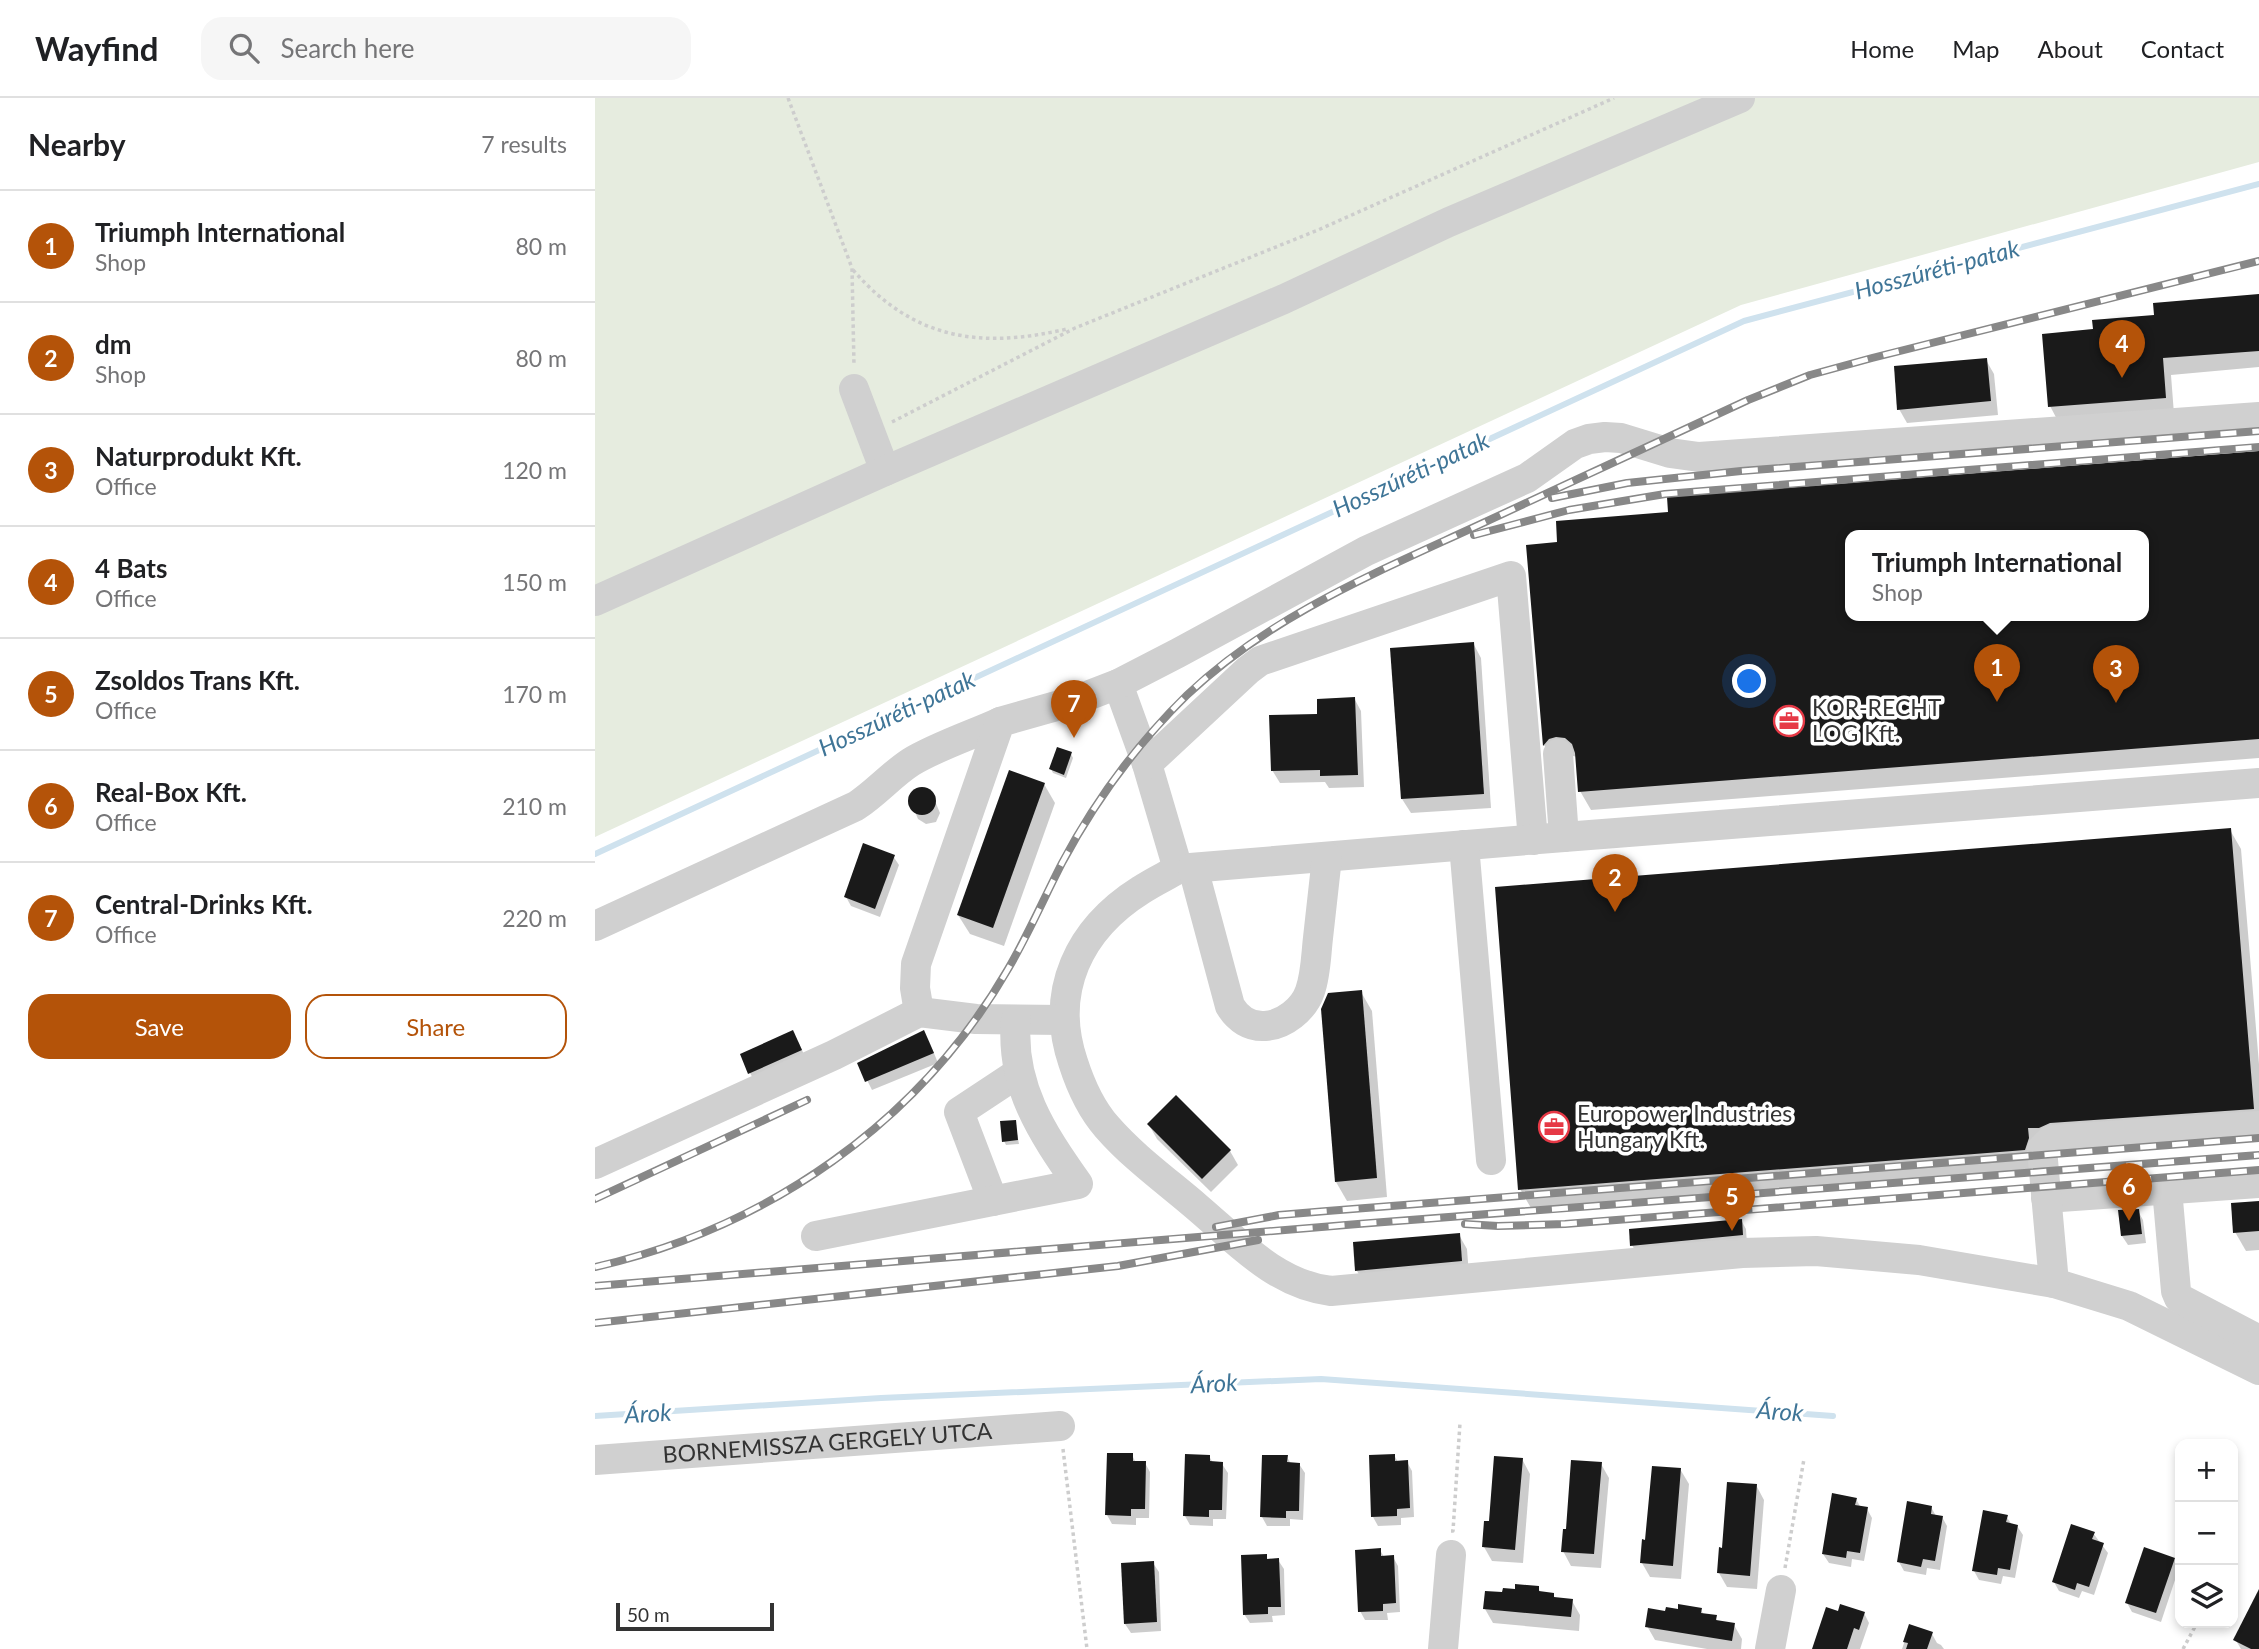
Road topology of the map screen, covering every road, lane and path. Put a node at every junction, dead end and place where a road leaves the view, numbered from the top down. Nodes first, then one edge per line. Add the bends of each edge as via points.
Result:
1 (788, 98) edge
2 (1614, 98) edge
3 (1740, 98) edge
4 (852, 268) junction
5 (1075, 328) junction
6 (854, 389) joint
7 (2259, 417) edge
8 (870, 433) junction
9 (885, 471) junction
10 (595, 601) edge
11 (1118, 684) junction
12 (1000, 722) junction
13 (1558, 754) dead end
14 (1147, 764) junction
15 (2259, 783) edge
16 (1565, 837) junction
17 (1533, 840) junction
18 (1464, 845) junction
19 (1327, 856) junction
20 (1186, 869) junction
21 (595, 926) edge
22 (919, 1012) junction
23 (1016, 1020) junction
24 (1063, 1020) junction
25 (1018, 1073) junction
26 (2259, 1126) edge
27 (1491, 1160) dead end
28 (595, 1164) edge
29 (2259, 1183) edge
30 (2167, 1189) junction
31 (2046, 1198) junction
32 (993, 1201) junction
33 (816, 1236) dead end
34 (2054, 1283) junction
35 (2259, 1340) edge
36 (2259, 1370) edge
37 (1460, 1423) dead end
38 (1060, 1426) joint
39 (1804, 1459) dead end
40 (595, 1460) edge
41 (1446, 1542) joint
42 (1783, 1581) joint
43 (2194, 1628) edge
44 (1087, 1649) edge
45 (1443, 1649) edge
46 (1770, 1649) edge
47 (2183, 1649) edge

1 - 4 path
2 - 5 path via 1318,230
3 - 9 street
4 - 5 path via 871,291 901,314 949,334 989,340
4 - 6 path
5 - 8 path
6 - 8 street
7 - 11 street via 1699,457 1621,438 1590,439 1574,444 1527,478 1366,551
8 - 9 street
9 - 10 street
11 - 12 street
11 - 14 street
12 - 21 street via 913,761 856,806
12 - 22 street via 916,964
13 - 16 street
14 - 17 street via 1260,662 1511,576
14 - 20 street
15 - 16 street
16 - 17 street
17 - 18 street
18 - 19 street
18 - 27 street
19 - 20 street
19 - 20 street via 1310,992 1301,1007 1273,1026 1247,1022 1230,1006
20 - 24 street via 1140,890 1100,925 1071,971
22 - 23 street
22 - 28 street
23 - 24 street
23 - 25 street
24 - 34 street via 1068,1049 1092,1105 1125,1146 1256,1257 1294,1281 1317,1289 1741,1253 1816,1251 1919,1260
25 - 32 street via 959,1112
25 - 32 street via 1048,1142 1078,1184
26 - 31 street via 2051,1140 2042,1149
29 - 30 street
30 - 31 street
30 - 35 street via 2179,1298
31 - 34 street
32 - 33 street
34 - 36 street via 2129,1306
37 - 41 path via 1453,1531
38 - 40 street, BORNEMISSZA GERGELY UTCA
38 - 44 path
39 - 42 path
41 - 45 street
42 - 46 street
43 - 47 path

